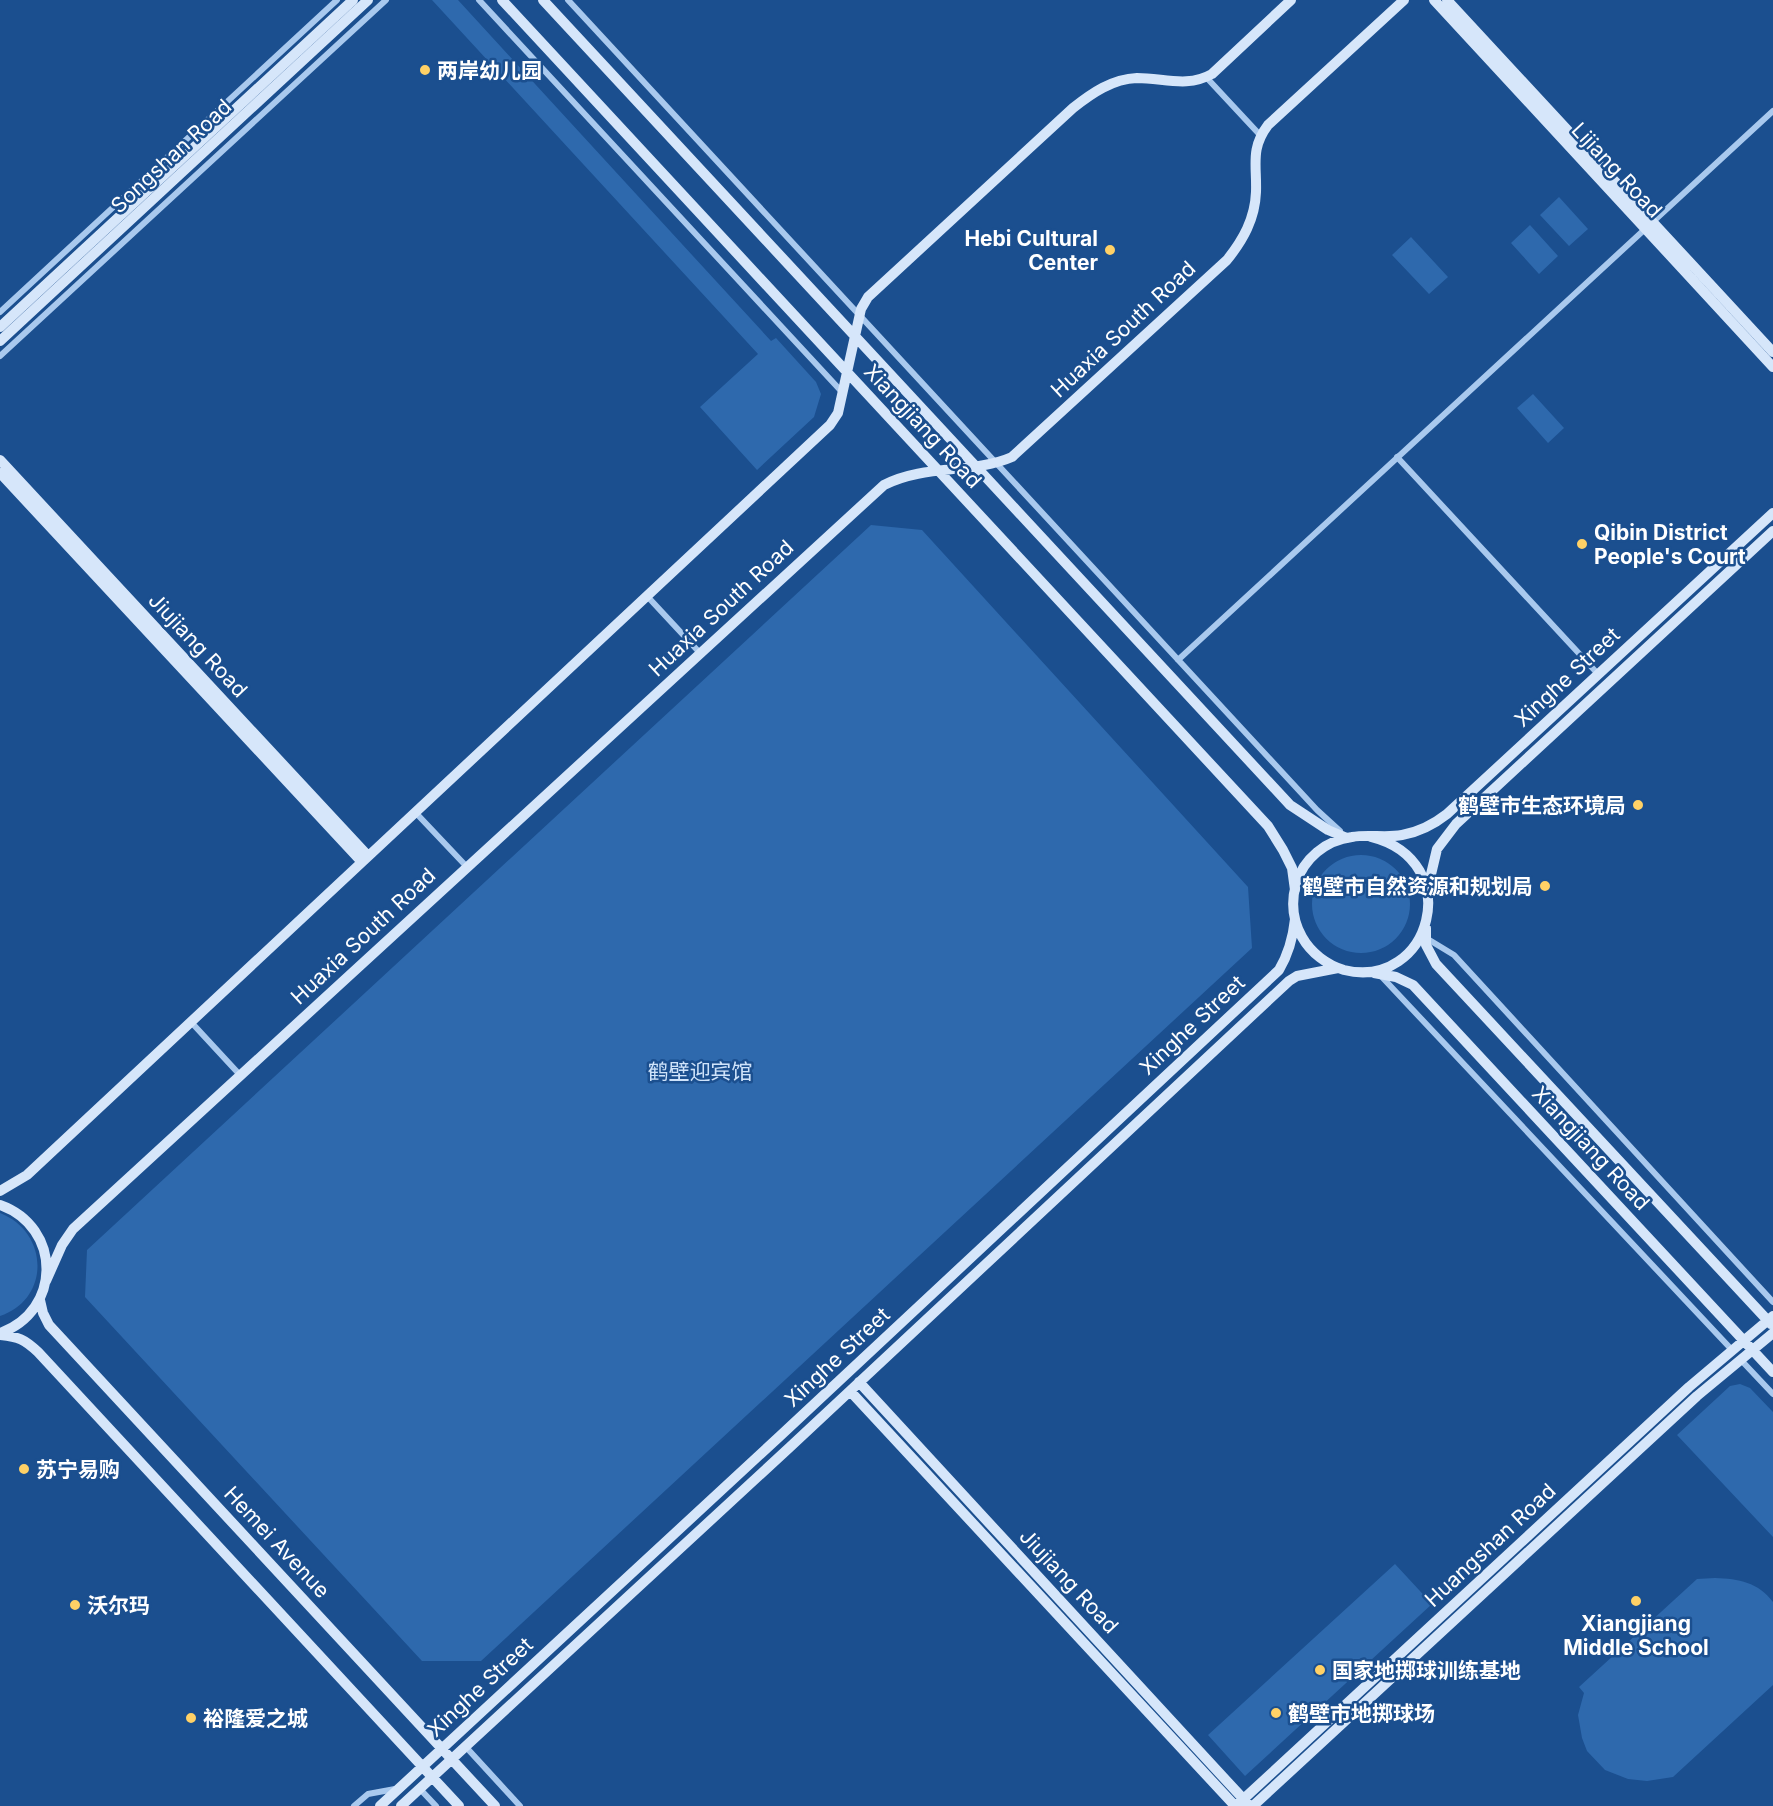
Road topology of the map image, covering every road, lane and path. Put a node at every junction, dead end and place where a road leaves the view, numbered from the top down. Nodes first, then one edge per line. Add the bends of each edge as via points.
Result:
1 (337, 0) edge
2 (353, 0) edge
3 (368, 0) edge
4 (386, 0) edge
5 (479, 0) edge
6 (502, 0) edge
7 (543, 0) edge
8 (568, 0) edge
9 (1291, 0) edge
10 (1404, 0) edge
11 (1434, 0) edge
12 (1447, 0) edge
13 (1206, 77) junction
14 (1773, 111) edge
15 (1260, 135) junction
16 (1649, 225) junction
17 (0, 312) edge
18 (860, 314) junction
19 (0, 327) edge
20 (855, 337) junction
21 (0, 341) edge
22 (1773, 352) edge
23 (0, 357) edge
24 (1773, 367) edge
25 (847, 372) junction
26 (842, 392) junction
27 (1397, 457) junction
28 (0, 460) edge
29 (996, 462) junction
30 (975, 465) junction
31 (938, 470) junction
32 (0, 473) edge
33 (1773, 513) edge
34 (1773, 531) edge
35 (647, 596) junction
36 (700, 653) junction
37 (1178, 660) junction
38 (1598, 674) junction
39 (415, 812) junction
40 (1371, 837) junction
41 (1347, 838) junction
42 (365, 859) junction
43 (467, 867) junction
44 (1294, 890) junction
45 (1427, 891) junction
46 (1295, 919) junction
47 (1426, 921) junction
48 (1426, 938) junction
49 (1338, 968) junction
50 (1373, 972) junction
51 (191, 1022) junction
52 (240, 1075) junction
53 (0, 1191) edge
54 (0, 1205) edge
55 (46, 1281) junction
56 (40, 1300) junction
57 (1773, 1302) edge
58 (1771, 1321) edge
59 (1773, 1332) edge
60 (0, 1334) edge
61 (1744, 1341) junction
62 (1732, 1350) junction
63 (1752, 1350) junction
64 (1741, 1359) junction
65 (1773, 1372) edge
66 (859, 1382) junction
67 (850, 1391) junction
68 (1773, 1394) edge
69 (465, 1746) junction
70 (442, 1749) junction
71 (452, 1759) junction
72 (422, 1767) junction
73 (432, 1777) junction
74 (399, 1788) junction
75 (420, 1789) junction
76 (406, 1804) edge
77 (1244, 1805) edge
78 (354, 1806) edge
79 (380, 1806) edge
80 (436, 1806) edge
81 (459, 1806) edge
82 (495, 1806) edge
83 (520, 1806) edge

1 - 17 street
2 - 19 main road, Songshan Road
3 - 21 main road, Songshan Road
4 - 23 street
5 - 26 street
6 - 25 main road, Xiangjiang Road
7 - 20 main road, Xiangjiang Road
8 - 18 street
9 - 13 main road
10 - 15 main road
11 - 16 main road, Lijiang Road
12 - 16 main road, Lijiang Road
13 - 15 street
13 - 18 main road via 1184,82 1135,78 1091,94 868,297
14 - 16 street
15 - 29 main road, Huaxia South Road via 1252,215 1227,260 1012,457
16 - 22 main road, Lijiang Road
16 - 24 main road, Lijiang Road
16 - 27 street
18 - 20 main road
18 - 29 street
20 - 25 main road
20 - 30 main road, Xiangjiang Road
25 - 26 main road
25 - 31 main road, Xiangjiang Road
26 - 35 main road via 838,413 830,425
27 - 37 street
27 - 38 street
28 - 42 main road, Jiujiang Road
29 - 30 main road, Huaxia South Road
29 - 37 street
30 - 31 main road, Huaxia South Road
30 - 41 main road, Xiangjiang Road via 1290,805
31 - 36 main road, Huaxia South Road via 884,484
31 - 44 main road, Xiangjiang Road via 1268,826 1292,868
32 - 42 main road, Jiujiang Road
33 - 38 main road, Xinghe Street
34 - 45 main road, Xinghe Street via 1456,824 1437,849
35 - 36 street
35 - 39 main road
36 - 43 main road, Huaxia South Road
37 - 41 street
38 - 40 main road, Xinghe Street via 1447,814 1418,831
39 - 42 main road
39 - 43 street
40 - 41 main road
40 - 45 main road via 1391,843 1408,855 1420,871
41 - 44 main road via 1314,855
42 - 51 main road
43 - 52 main road, Huaxia South Road
44 - 46 main road
45 - 47 main road
46 - 49 main road via 1314,952
46 - 70 main road, Xinghe Street via 1288,955 1279,970
47 - 48 main road, Xiangjiang Road
47 - 50 main road via 1405,956
48 - 57 street via 1454,956
48 - 58 main road, Xiangjiang Road via 1436,964
49 - 50 main road
49 - 66 main road, Xinghe Street via 1289,981
50 - 61 main road, Xiangjiang Road via 1413,985
50 - 62 street
51 - 52 street
51 - 53 main road via 27,1175
52 - 55 main road, Huaxia South Road via 73,1229
54 - 55 main road via 22,1217 37,1234 45,1255
55 - 56 main road
56 - 60 main road via 26,1318
56 - 70 main road, Hemei Avenue via 49,1325
58 - 61 main road, Huangshan Road
59 - 63 main road, Huangshan Road
60 - 72 main road via 26,1341 38,1352
61 - 62 main road, Huangshan Road
61 - 63 main road, Xiangjiang Road
62 - 64 street
62 - 77 main road, Huangshan Road
63 - 64 main road, Huangshan Road
63 - 65 main road, Xiangjiang Road
64 - 68 street
64 - 77 main road, Huangshan Road
66 - 67 main road, Xinghe Street
66 - 77 main road, Jiujiang Road
67 - 69 main road, Xinghe Street
67 - 77 main road, Jiujiang Road
69 - 71 main road, Xinghe Street
69 - 83 street
70 - 71 main road, Hemei Avenue
70 - 72 main road, Xinghe Street
71 - 73 main road, Xinghe Street
71 - 82 main road, Hemei Avenue
72 - 73 main road
72 - 74 main road, Xinghe Street
73 - 75 main road, Xinghe Street
73 - 81 main road
74 - 78 street via 368,1794
74 - 79 main road, Xinghe Street
75 - 76 main road, Xinghe Street
75 - 80 street

